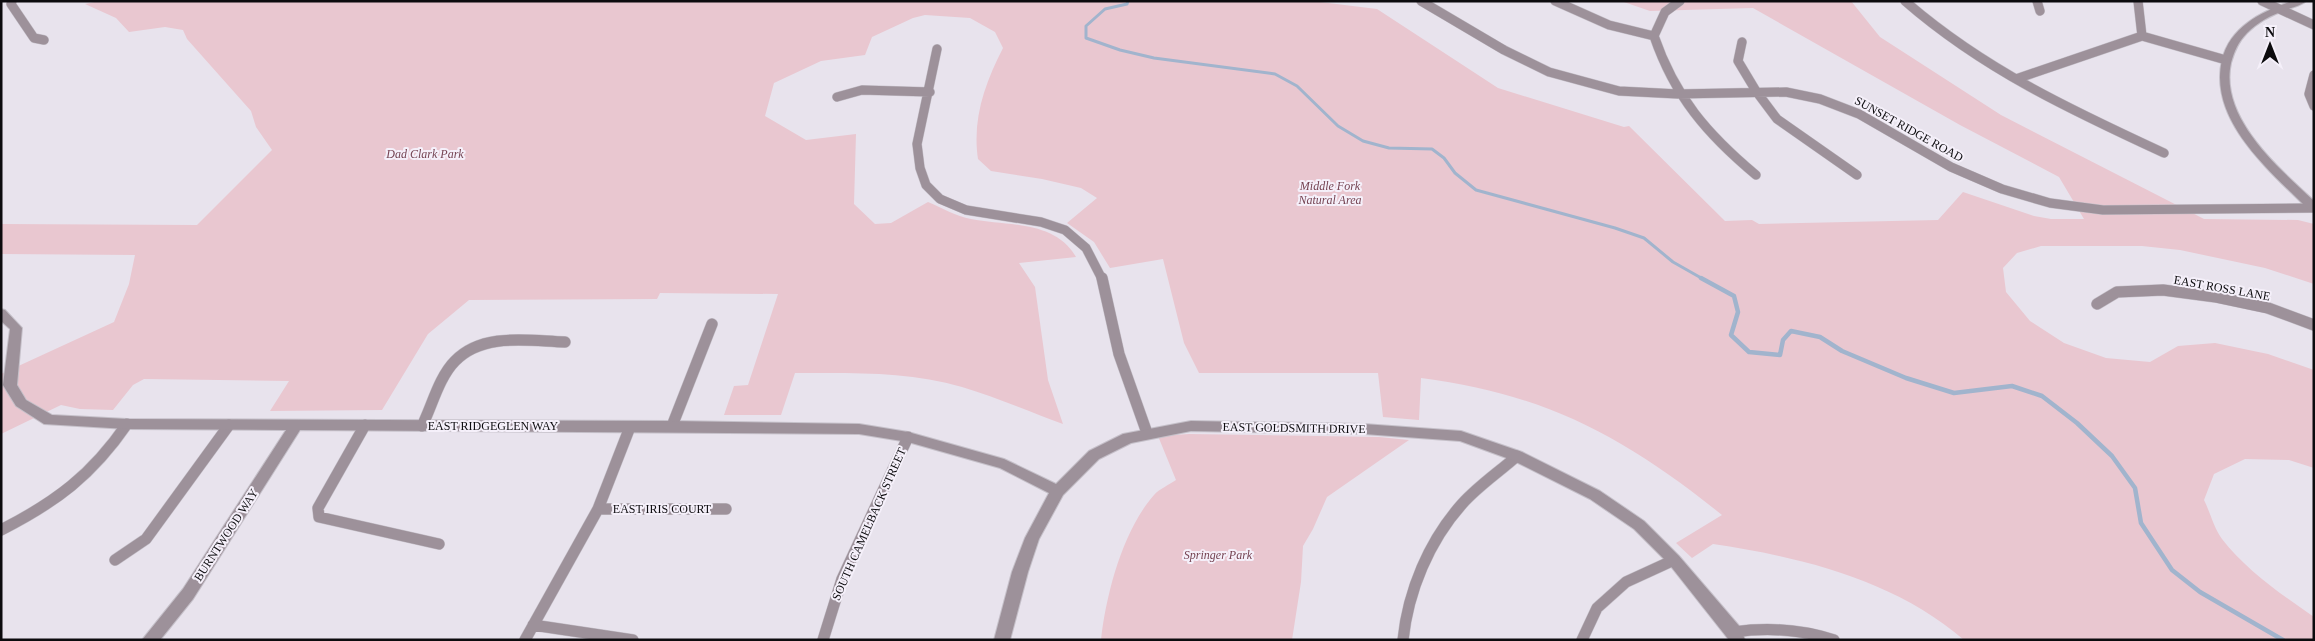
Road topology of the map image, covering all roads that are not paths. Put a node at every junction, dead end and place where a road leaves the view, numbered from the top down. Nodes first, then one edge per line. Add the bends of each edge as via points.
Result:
1 (12, 1) edge
2 (1421, 1) edge
3 (1555, 1) edge
4 (1680, 1) edge
5 (1905, 1) edge
6 (2037, 1) edge
7 (2138, 1) edge
8 (2262, 1) edge
9 (2302, 1) edge
10 (2279, 9) junction
11 (2040, 11) dead end
12 (2314, 25) edge
13 (1654, 36) junction
14 (2142, 36) junction
15 (44, 40) dead end
16 (1742, 42) dead end
17 (937, 49) dead end
18 (2226, 60) junction
19 (2314, 75) edge
20 (2016, 79) junction
21 (1756, 91) junction
22 (930, 92) junction
23 (1678, 94) junction
24 (837, 98) dead end
25 (2314, 106) edge
26 (2164, 153) dead end
27 (1857, 175) dead end
28 (1756, 176) dead end
29 (2314, 208) edge
30 (2097, 304) dead end
31 (1, 313) edge
32 (712, 324) dead end
33 (2314, 325) edge
34 (565, 342) dead end
35 (127, 424) junction
36 (229, 424) junction
37 (296, 425) junction
38 (365, 425) junction
39 (422, 426) junction
40 (672, 426) junction
41 (630, 427) junction
42 (1147, 433) junction
43 (908, 437) junction
44 (1517, 456) junction
45 (1058, 491) junction
46 (598, 509) junction
47 (726, 509) dead end
48 (1, 530) edge
49 (439, 544) dead end
50 (115, 560) dead end
51 (1674, 560) junction
52 (533, 626) junction
53 (1735, 636) edge
54 (150, 640) edge
55 (524, 640) edge
56 (633, 640) edge
57 (823, 640) edge
58 (1002, 640) edge
59 (1403, 640) edge
60 (1582, 640) edge
61 (1834, 640) edge

1 - 15 street via 34,38
2 - 23 street, SUNSET RIDGE ROAD via 1504,50 1550,72 1620,91
3 - 13 street via 1609,25
4 - 13 street via 1665,12
5 - 20 street via 1936,28
6 - 11 street
7 - 14 street
8 - 10 street
9 - 10 street
10 - 12 street
10 - 18 street via 2242,31
13 - 23 street
14 - 18 street
14 - 20 street
16 - 21 street via 1738,61
17 - 22 street
18 - 29 street via 2223,77 2233,114 2266,159
19 - 25 street via 2309,94
20 - 26 street via 2059,104
21 - 23 street, SUNSET RIDGE ROAD
21 - 27 street via 1777,119
21 - 29 street, SUNSET RIDGE ROAD via 1786,92 1820,99 1859,114 1951,167 2002,189 2050,203 2103,210
22 - 24 street via 862,90
22 - 42 street via 917,144 926,185 940,199 966,210 1041,222 1065,230 1086,248 1102,278 1119,354
23 - 28 street via 1723,148
30 - 33 street, EAST ROSS LANE via 2117,292 2163,290 2268,308
31 - 35 street, EAST RIDGEGLEN WAY via 16,328 10,385 21,403 49,420
32 - 40 street
34 - 39 street via 494,341 473,348 454,362
35 - 36 street, EAST RIDGEGLEN WAY
35 - 48 street via 100,461 79,480 33,515
36 - 37 street, EAST RIDGEGLEN WAY
36 - 50 street via 146,539
37 - 38 street, EAST RIDGEGLEN WAY
37 - 54 street, BURNTWOOD WAY via 188,594
38 - 39 street, EAST RIDGEGLEN WAY
38 - 49 street via 318,508 319,517
39 - 41 street, EAST RIDGEGLEN WAY
40 - 41 street, EAST RIDGEGLEN WAY
40 - 43 street, EAST RIDGEGLEN WAY via 859,429
41 - 46 street
42 - 44 street, EAST GOLDSMITH DRIVE via 1192,426 1396,431 1461,436
42 - 45 street, EAST GOLDSMITH DRIVE via 1128,438 1094,455
43 - 45 street, EAST RIDGEGLEN WAY via 1004,464
43 - 57 street, SOUTH CAMELBACK STREET via 842,579
44 - 51 street, EAST GOLDSMITH DRIVE via 1602,500 1639,525
44 - 59 street via 1462,504 1427,555 1408,605
45 - 58 street, EAST GOLDSMITH DRIVE via 1032,538
46 - 47 street, EAST IRIS COURT
46 - 52 street
51 - 53 street, EAST GOLDSMITH DRIVE
51 - 60 street via 1626,582 1597,608
52 - 55 street
52 - 56 street
53 - 61 street via 1766,627 1808,631

